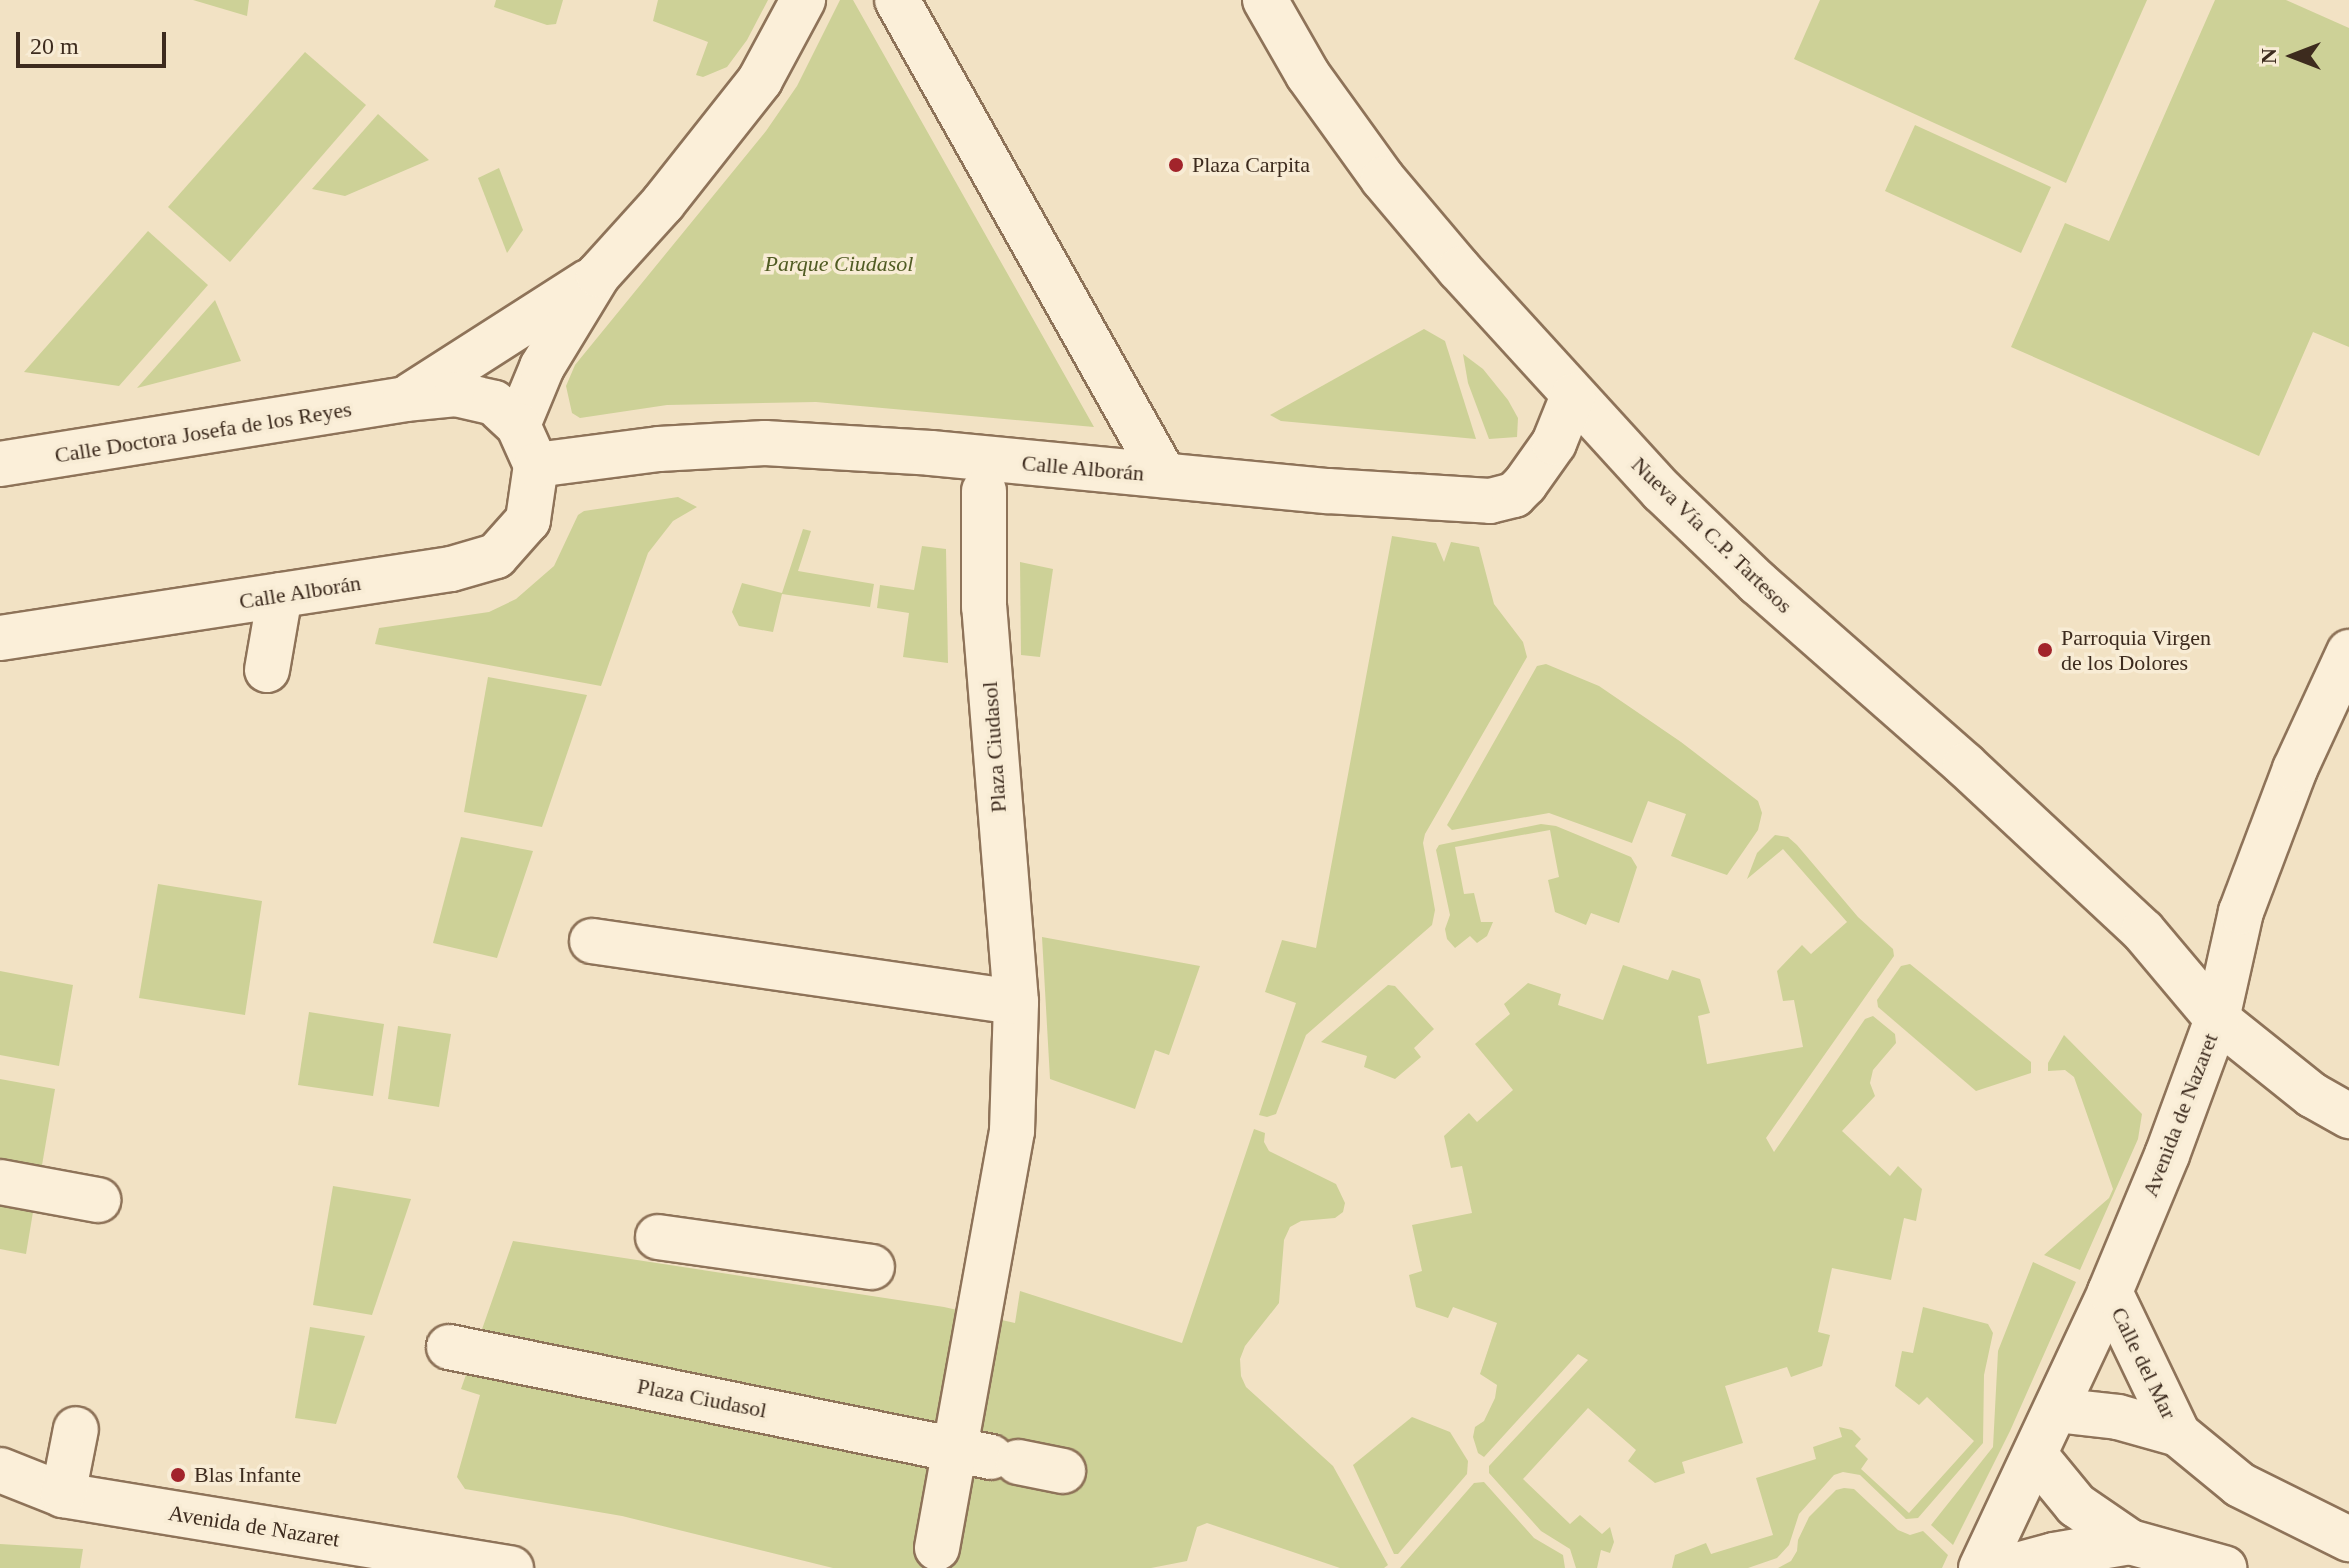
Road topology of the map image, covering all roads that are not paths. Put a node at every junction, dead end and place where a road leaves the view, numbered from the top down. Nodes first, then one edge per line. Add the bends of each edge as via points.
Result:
1 (803, 0) edge
2 (897, 0) edge
3 (1265, 0) edge
4 (598, 275) junction
5 (1573, 396) junction
6 (405, 399) junction
7 (518, 425) junction
8 (0, 464) edge
9 (536, 465) junction
10 (1164, 475) junction
11 (984, 491) dead end
12 (280, 595) junction
13 (2, 648) edge
14 (2349, 652) edge
15 (267, 670) dead end
16 (592, 941) dead end
17 (1016, 1002) junction
18 (2217, 1019) junction
19 (2349, 1116) edge
20 (0, 1182) edge
21 (98, 1200) dead end
22 (658, 1237) dead end
23 (872, 1267) dead end
24 (2110, 1292) junction
25 (449, 1347) dead end
26 (2056, 1410) junction
27 (76, 1429) dead end
28 (2178, 1434) junction
29 (2035, 1455) junction
30 (988, 1456) junction
31 (0, 1470) edge
32 (1063, 1471) dead end
33 (63, 1495) junction
34 (0, 1497) edge
35 (2349, 1539) edge
36 (2130, 1542) junction
37 (937, 1548) dead end
38 (511, 1568) edge
39 (1981, 1568) edge
40 (2006, 1568) edge
41 (2224, 1568) edge

1 - 4 street, Calle Doctora Josefa de los Reyes via 760,80
2 - 10 street
3 - 5 street, Nueva Vía C.P. Tartesos via 1308,75 1383,179
4 - 6 street, Calle Doctora Josefa de los Reyes
4 - 7 street, Calle Doctora Josefa de los Reyes via 542,367
5 - 10 street, Calle Alborán via 1554,443 1525,484 1514,495 1490,501
5 - 18 street, Nueva Vía C.P. Tartesos via 1758,583 2143,931
6 - 7 street, Calle Doctora Josefa de los Reyes via 456,394 494,403
6 - 8 street, Calle Doctora Josefa de los Reyes
7 - 9 street
9 - 10 street, Calle Alborán via 659,449 765,443
9 - 12 street, Calle Alborán via 528,520 496,556 451,569
11 - 17 street, Plaza Ciudasol via 984,607
12 - 13 street, Calle Alborán
12 - 15 street
14 - 18 street, Avenida de Nazaret via 2295,769 2241,912
16 - 17 street
17 - 30 street, Plaza Ciudasol
18 - 19 street, Nueva Vía C.P. Tartesos via 2312,1095
18 - 24 street, Avenida de Nazaret
20 - 21 street
22 - 23 street
24 - 26 street, Avenida de Nazaret
24 - 28 street, Calle del Mar
25 - 30 street, Plaza Ciudasol
26 - 28 street, Calle del Mar via 2118,1417
26 - 29 street, Avenida de Nazaret
27 - 33 street
28 - 35 street, Calle del Mar via 2240,1485
29 - 36 street via 2076,1505
29 - 39 street, Avenida de Nazaret
30 - 32 street, Plaza Ciudasol
30 - 37 street, Plaza Ciudasol
31 - 33 street, Avenida de Nazaret
33 - 34 street
33 - 38 street, Avenida de Nazaret
36 - 40 street
36 - 41 street

